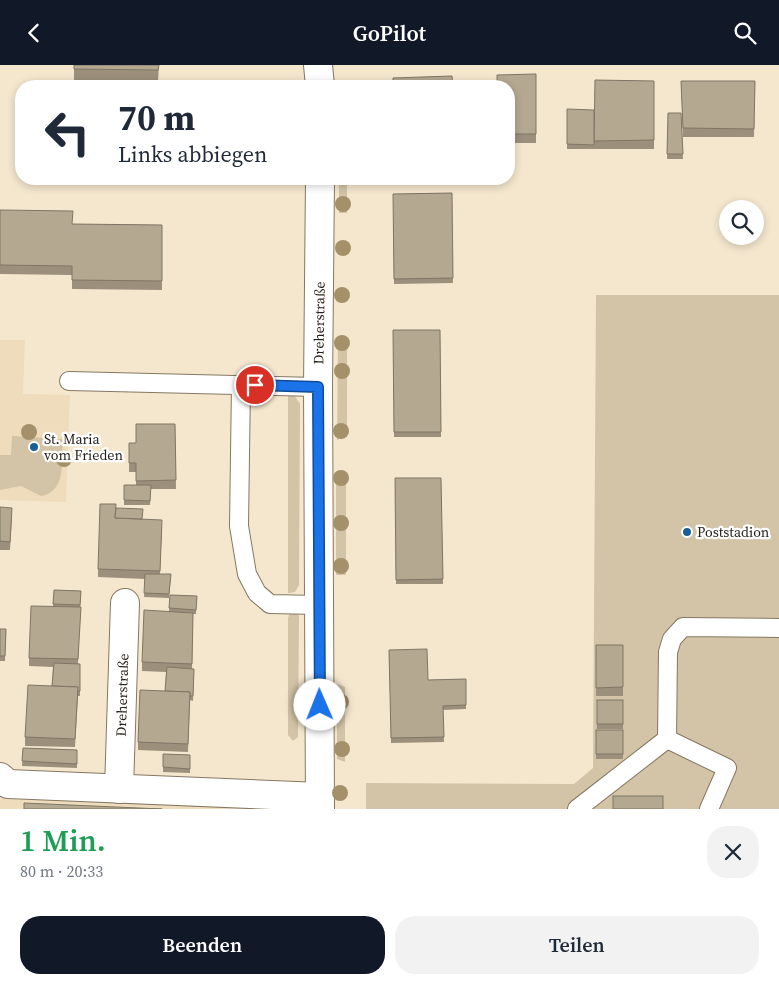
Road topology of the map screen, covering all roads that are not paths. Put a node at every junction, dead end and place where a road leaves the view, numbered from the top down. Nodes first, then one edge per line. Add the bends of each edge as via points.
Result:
1 (318, 65) edge
2 (319, 80) edge
3 (320, 185) edge
4 (69, 381) dead end
5 (241, 384) junction
6 (318, 387) junction
7 (125, 603) dead end
8 (319, 605) junction
9 (779, 628) edge
10 (667, 739) junction
11 (0, 777) edge
12 (119, 789) junction
13 (242, 801) edge
14 (320, 803) edge
15 (577, 809) edge
16 (709, 809) edge

1 - 2 main road
3 - 6 main road, Dreherstraße
4 - 5 lane
5 - 6 lane
5 - 8 lane via 240,526 247,574 257,593 270,604
6 - 8 main road, Dreherstraße
7 - 12 main road, Dreherstraße
8 - 14 main road, Dreherstraße
9 - 10 lane via 683,627 672,639 668,652
10 - 15 lane
10 - 16 lane via 728,768
11 - 12 main road, Dreherstraße via 8,784
12 - 13 main road, Dreherstraße
13 - 14 main road, Dreherstraße

